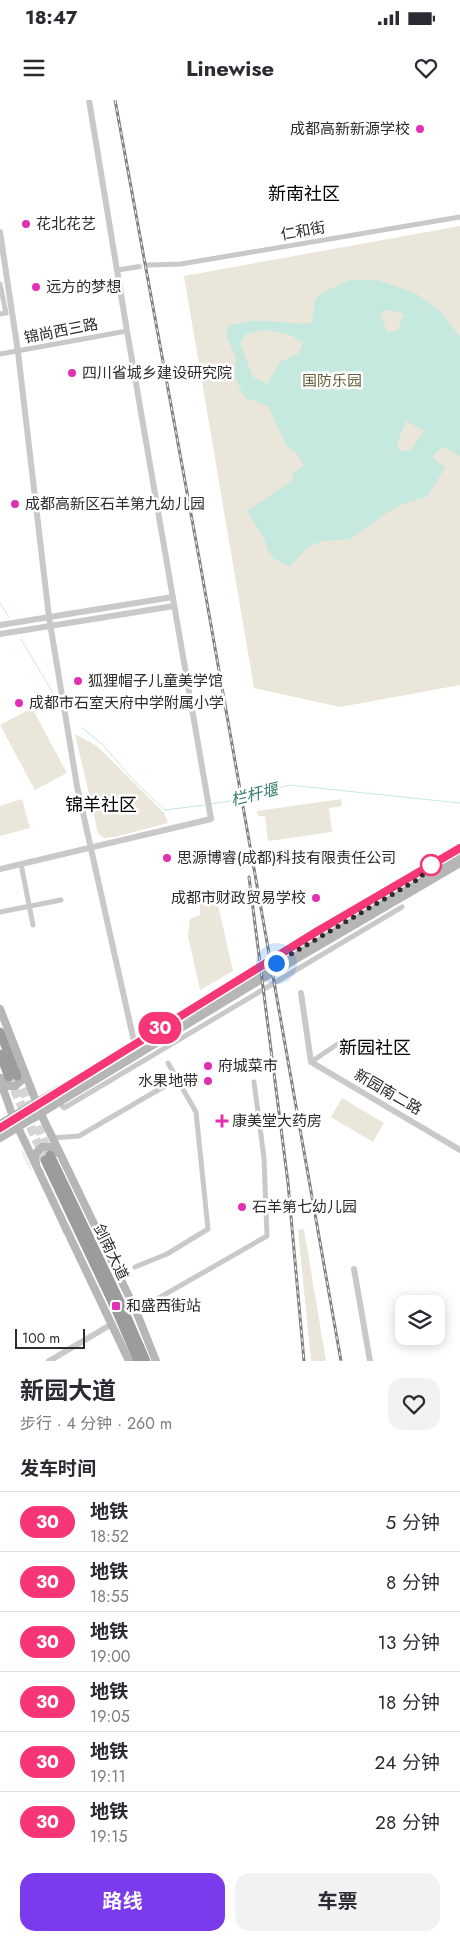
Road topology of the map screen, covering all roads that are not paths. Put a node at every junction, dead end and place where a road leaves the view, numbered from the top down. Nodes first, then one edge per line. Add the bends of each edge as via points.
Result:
1 (90, 100) edge
2 (460, 217) edge
3 (0, 232) edge
4 (149, 265) tunnel mouth
5 (137, 266) tunnel mouth
6 (117, 270) junction
7 (0, 286) edge
8 (0, 314) edge
9 (127, 331) junction
10 (18, 352) junction
11 (0, 354) edge
12 (173, 597) junction
13 (174, 606) junction
14 (48, 616) junction
15 (0, 625) edge
16 (50, 626) junction
17 (0, 634) edge
18 (91, 848) junction
19 (460, 855) edge
20 (460, 863) edge
21 (21, 864) junction
22 (0, 869) edge
23 (61, 900) dead end
24 (30, 906) junction
25 (402, 906) dead end
26 (0, 912) edge
27 (33, 925) dead end
28 (301, 993) dead end
29 (0, 1009) edge
30 (0, 1032) edge
31 (339, 1043) dead end
32 (135, 1046) junction
33 (0, 1054) edge
34 (311, 1062) junction
35 (168, 1063) dead end
36 (22, 1064) junction
37 (7, 1077) edge
38 (177, 1079) junction
39 (254, 1082) dead end
40 (36, 1102) junction
41 (59, 1102) junction
42 (41, 1114) junction
43 (13, 1116) junction
44 (0, 1124) edge
45 (18, 1127) junction
46 (0, 1138) edge
47 (52, 1138) junction
48 (460, 1150) edge
49 (51, 1156) junction
50 (37, 1166) junction
51 (135, 1267) dead end
52 (354, 1269) dead end
53 (136, 1311) junction
54 (112, 1324) junction
55 (49, 1361) edge
56 (129, 1361) edge
57 (138, 1361) edge
58 (146, 1361) edge
59 (156, 1361) edge
60 (370, 1361) edge

1 - 6 street
2 - 4 street, 仁和街 via 181,264
3 - 10 street
5 - 6 street
6 - 9 street
7 - 8 street via 6,313
9 - 10 street, 锦尚西三路
9 - 12 street
10 - 11 street, 锦尚西三路
10 - 14 street
12 - 13 street
12 - 14 street
13 - 16 street
13 - 18 street via 211,819
14 - 15 street
14 - 16 street
16 - 17 street
16 - 18 street via 77,786
18 - 21 street
18 - 32 street
19 - 32 main road
20 - 41 main road
21 - 22 street
21 - 24 street
23 - 24 street
24 - 26 street
24 - 27 street
25 - 41 street via 64,1108
28 - 34 street
29 - 36 main road
30 - 37 highway
31 - 34 street
32 - 40 main road
33 - 37 highway
34 - 48 street, 新园南二路
35 - 38 street
36 - 37 main road via 22,1080 16,1086 8,1086
36 - 40 main road
37 - 43 main road
38 - 47 street via 79,1136
38 - 51 street via 196,1112 208,1229 167,1254
39 - 53 street via 264,1158 267,1236
40 - 42 main road
40 - 43 main road
41 - 42 main road
42 - 45 main road
42 - 47 main road
43 - 44 main road
43 - 45 main road
45 - 46 main road
45 - 50 main road
47 - 49 main road
49 - 50 main road via 50,1147 42,1147 35,1154
49 - 53 main road
49 - 57 highway, 剑南大道
49 - 58 highway, 剑南大道
50 - 54 main road
52 - 60 street
53 - 59 main road
54 - 55 street
54 - 56 main road

